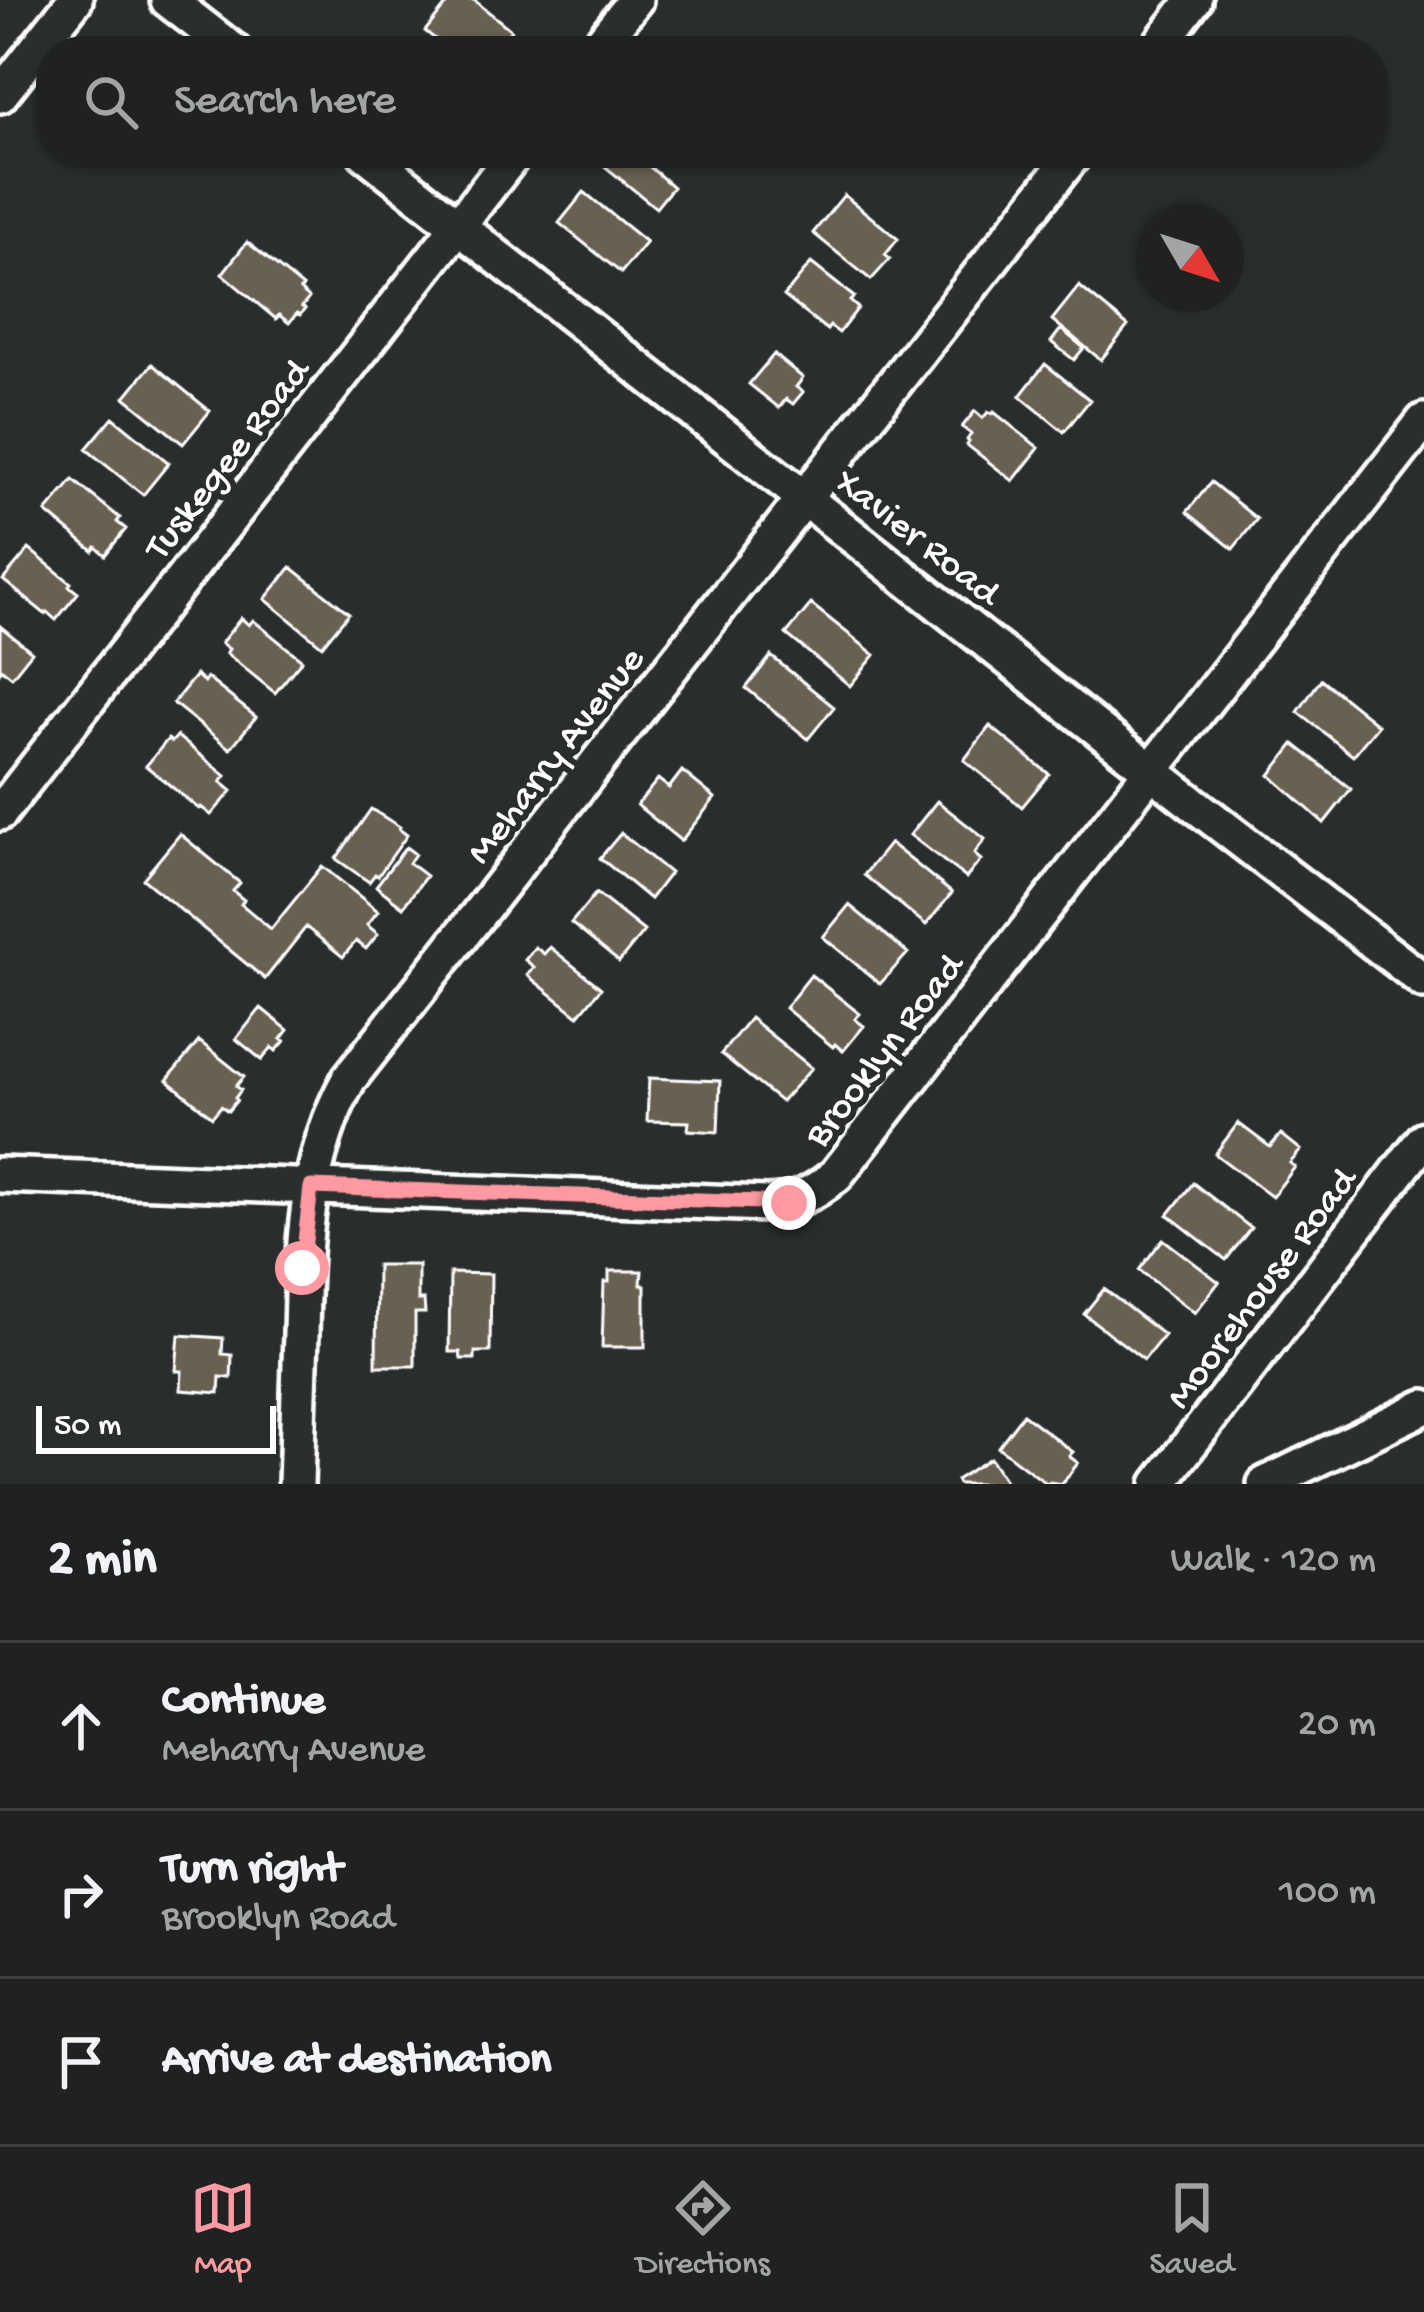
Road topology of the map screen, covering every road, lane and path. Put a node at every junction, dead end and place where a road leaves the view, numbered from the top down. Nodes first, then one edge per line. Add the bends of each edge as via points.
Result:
1 (76, 0) edge
2 (168, 0) edge
3 (635, 0) edge
4 (1195, 0) edge
5 (47, 36) edge
6 (215, 36) edge
7 (607, 36) edge
8 (1166, 36) edge
9 (36, 50) edge
10 (0, 95) edge
11 (383, 168) edge
12 (503, 168) edge
13 (1063, 168) edge
14 (458, 226) junction
15 (1424, 421) edge
16 (806, 496) junction
17 (1151, 771) junction
18 (0, 812) edge
19 (1424, 981) edge
20 (1424, 1139) edge
21 (0, 1175) edge
22 (311, 1187) junction
23 (1424, 1407) edge
24 (296, 1484) edge
25 (1160, 1484) edge
26 (1265, 1484) edge

1 - 5 street
2 - 6 street
3 - 7 street
4 - 8 street
9 - 10 street
11 - 14 street, Xavier Road
12 - 14 street, Tuskegee Road
13 - 16 street, Meharry Avenue
14 - 16 street, Xavier Road
14 - 18 street, Tuskegee Road
15 - 17 street, Brooklyn Road
16 - 17 street, Xavier Road
16 - 22 street, Meharry Avenue via 350,1079 322,1138
17 - 19 street, Xavier Road
17 - 22 street, Brooklyn Road via 836,1175 814,1192 766,1204
20 - 25 street, Moorehouse Road
21 - 22 street, Brooklyn Road
22 - 24 street, Meharry Avenue
23 - 26 street

